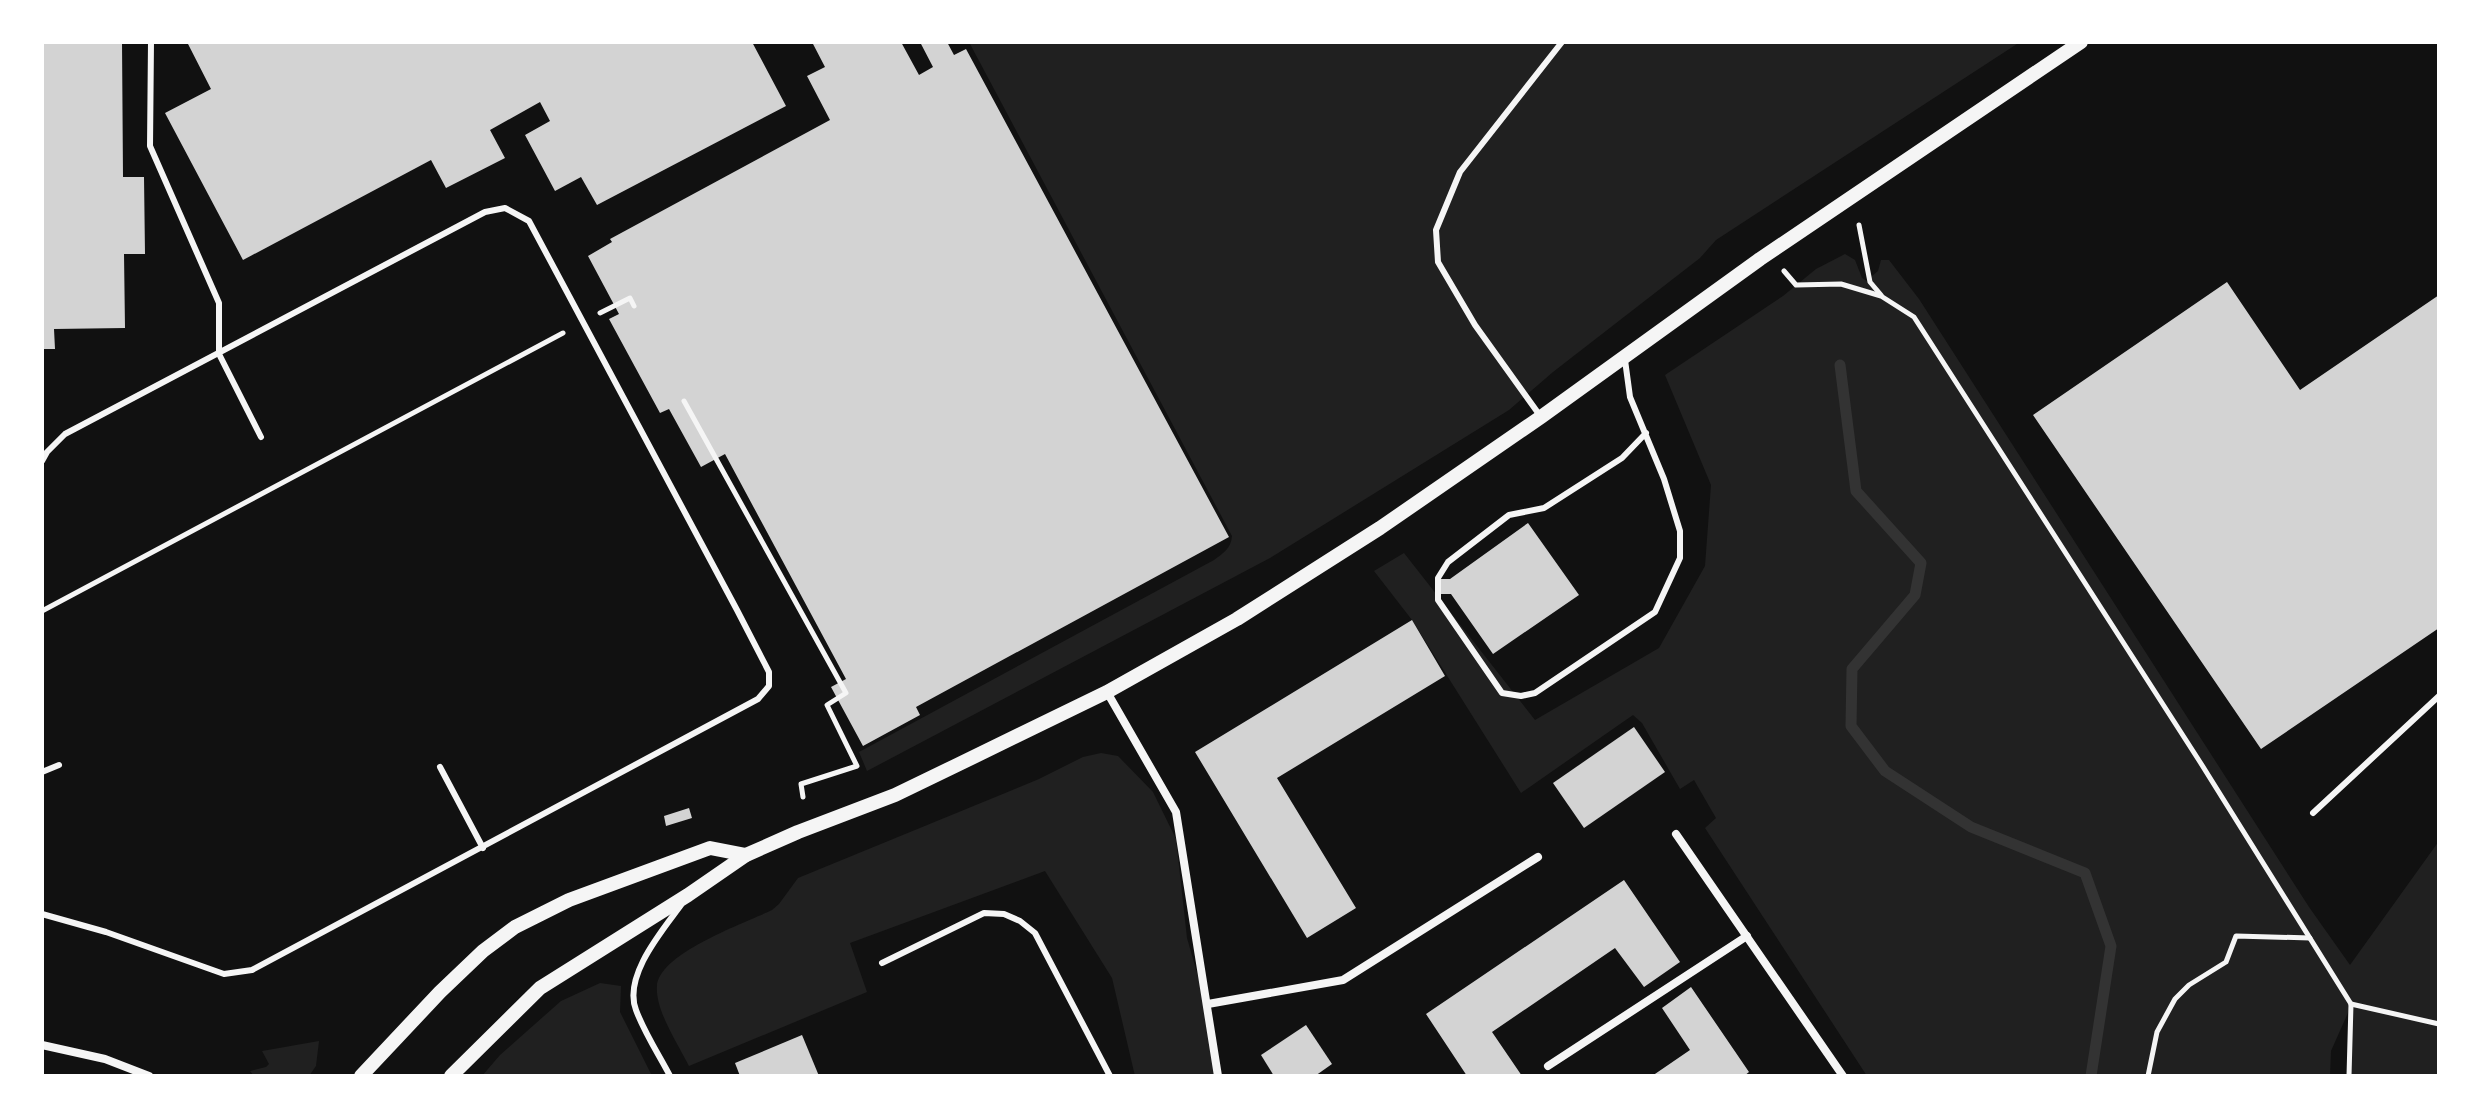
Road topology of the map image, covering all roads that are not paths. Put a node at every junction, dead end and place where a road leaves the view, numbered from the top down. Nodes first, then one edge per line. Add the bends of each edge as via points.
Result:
1 (151, 42) edge
2 (1562, 42) edge
3 (2081, 42) edge
4 (219, 354) junction
5 (1625, 356) junction
6 (1541, 417) junction
7 (1646, 433) junction
8 (261, 437) dead end
9 (44, 450) edge
10 (42, 461) edge
11 (1107, 692) junction
12 (2439, 696) edge
13 (59, 765) dead end
14 (440, 767) dead end
15 (42, 772) edge
16 (2313, 813) dead end
17 (1676, 834) dead end
18 (483, 848) junction
19 (746, 855) junction
20 (1538, 857) dead end
21 (688, 895) junction
22 (42, 914) edge
23 (1747, 936) junction
24 (882, 963) dead end
25 (1208, 1004) junction
26 (42, 1045) edge
27 (1548, 1066) dead end
28 (149, 1076) edge
29 (361, 1076) edge
30 (451, 1076) edge
31 (670, 1076) edge
32 (1110, 1076) edge
33 (1218, 1076) edge
34 (1843, 1076) edge

1 - 4 lane via 150,146 219,303
2 - 6 lane via 1460,172 1436,230 1438,262 1475,325
3 - 5 street
4 - 8 lane
4 - 9 lane
4 - 18 lane via 485,212 505,208 529,221 584,322 769,672 769,686 758,699
5 - 6 street
5 - 7 lane via 1630,397
6 - 11 street via 1250,611
7 - 7 lane via 1680,531 1680,558 1655,612 1535,693 1502,693 1438,600 1438,578 1448,562 1509,515 1544,508 1622,458
9 - 10 lane
11 - 19 street via 895,795
11 - 25 street via 1176,812
12 - 16 lane
13 - 15 lane
14 - 18 lane
17 - 23 street
18 - 22 lane via 252,970 224,974
19 - 21 street
19 - 29 street via 710,848 569,900 515,927 440,992
20 - 25 street via 1343,980
21 - 30 street via 540,988
21 - 31 lane via 649,948 635,982 634,1007
23 - 27 street
23 - 34 street
24 - 32 lane via 984,913 1020,921 1035,933
25 - 33 street
26 - 28 street via 105,1059

